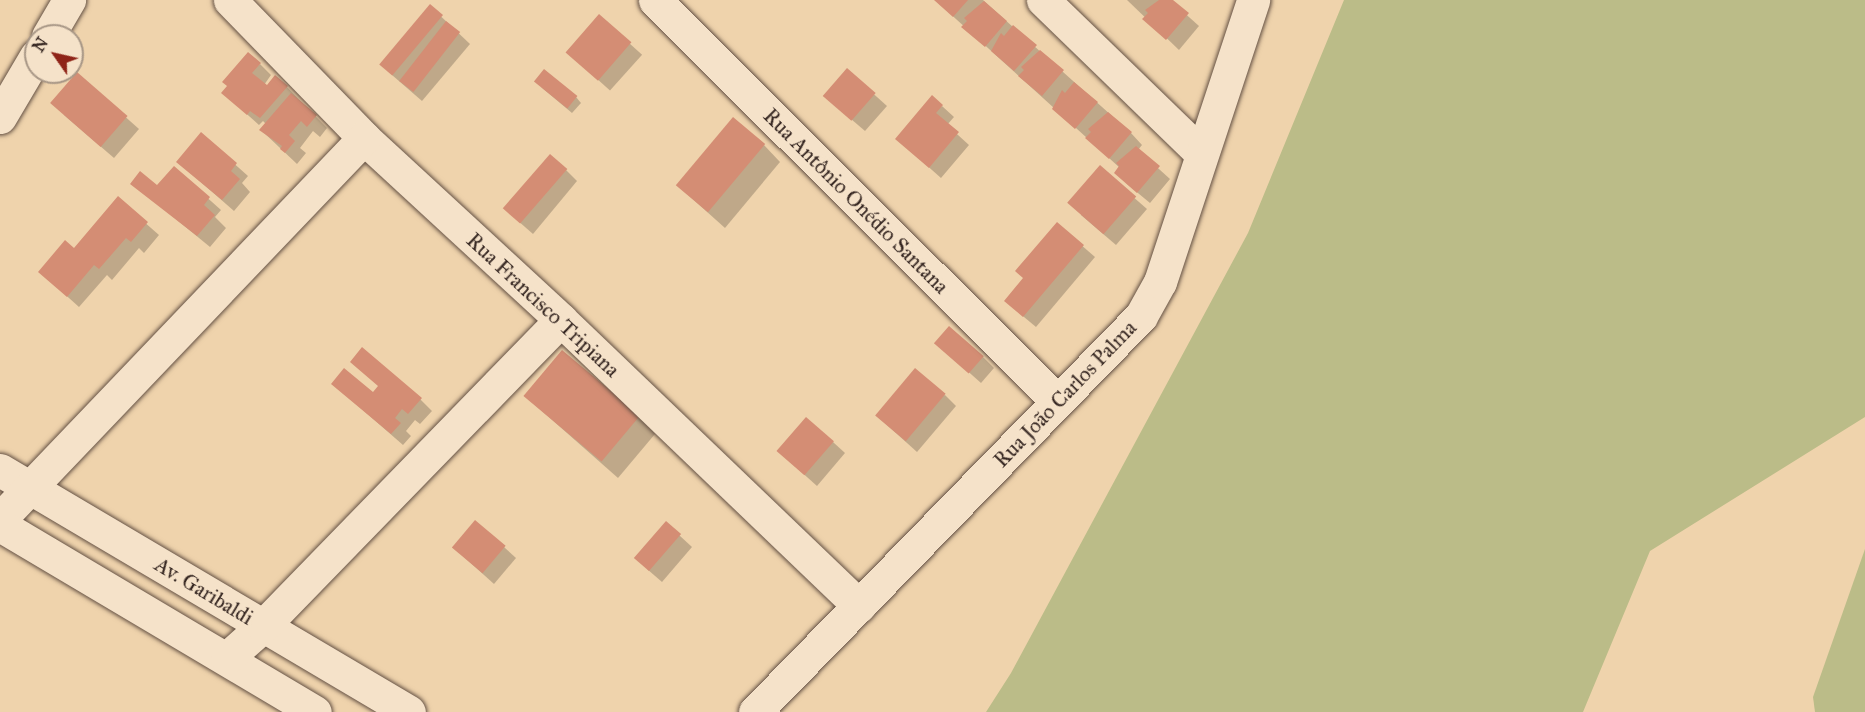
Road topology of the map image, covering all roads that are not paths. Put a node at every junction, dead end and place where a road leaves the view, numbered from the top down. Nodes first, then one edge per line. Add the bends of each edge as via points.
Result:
1 (69, 0) edge
2 (230, 0) edge
3 (655, 0) edge
4 (1043, 0) edge
5 (1253, 0) edge
6 (55, 24) edge
7 (24, 76) edge
8 (0, 117) edge
9 (364, 138) junction
10 (1201, 153) junction
11 (561, 320) junction
12 (1058, 401) junction
13 (0, 470) edge
14 (32, 489) junction
15 (0, 519) edge
16 (0, 525) edge
17 (859, 606) junction
18 (263, 626) junction
19 (227, 658) junction
20 (315, 712) edge
21 (409, 712) edge
22 (755, 712) edge

1 - 6 street
2 - 9 street, Rua Francisco Tripiana
3 - 12 street, Rua Antônio Onédio Santana
4 - 10 street
5 - 10 street, Rua João Carlos Palma
7 - 8 street
9 - 11 street, Rua Francisco Tripiana
9 - 14 street
10 - 12 street, Rua João Carlos Palma via 1160,282 1141,316
11 - 17 street, Rua Francisco Tripiana
11 - 18 street
12 - 17 street, Rua João Carlos Palma
13 - 14 street, Av. Garibaldi
14 - 15 street
14 - 18 street, Av. Garibaldi
16 - 19 street
17 - 22 street, Rua João Carlos Palma
18 - 19 street
18 - 21 street, Av. Garibaldi
19 - 20 street

